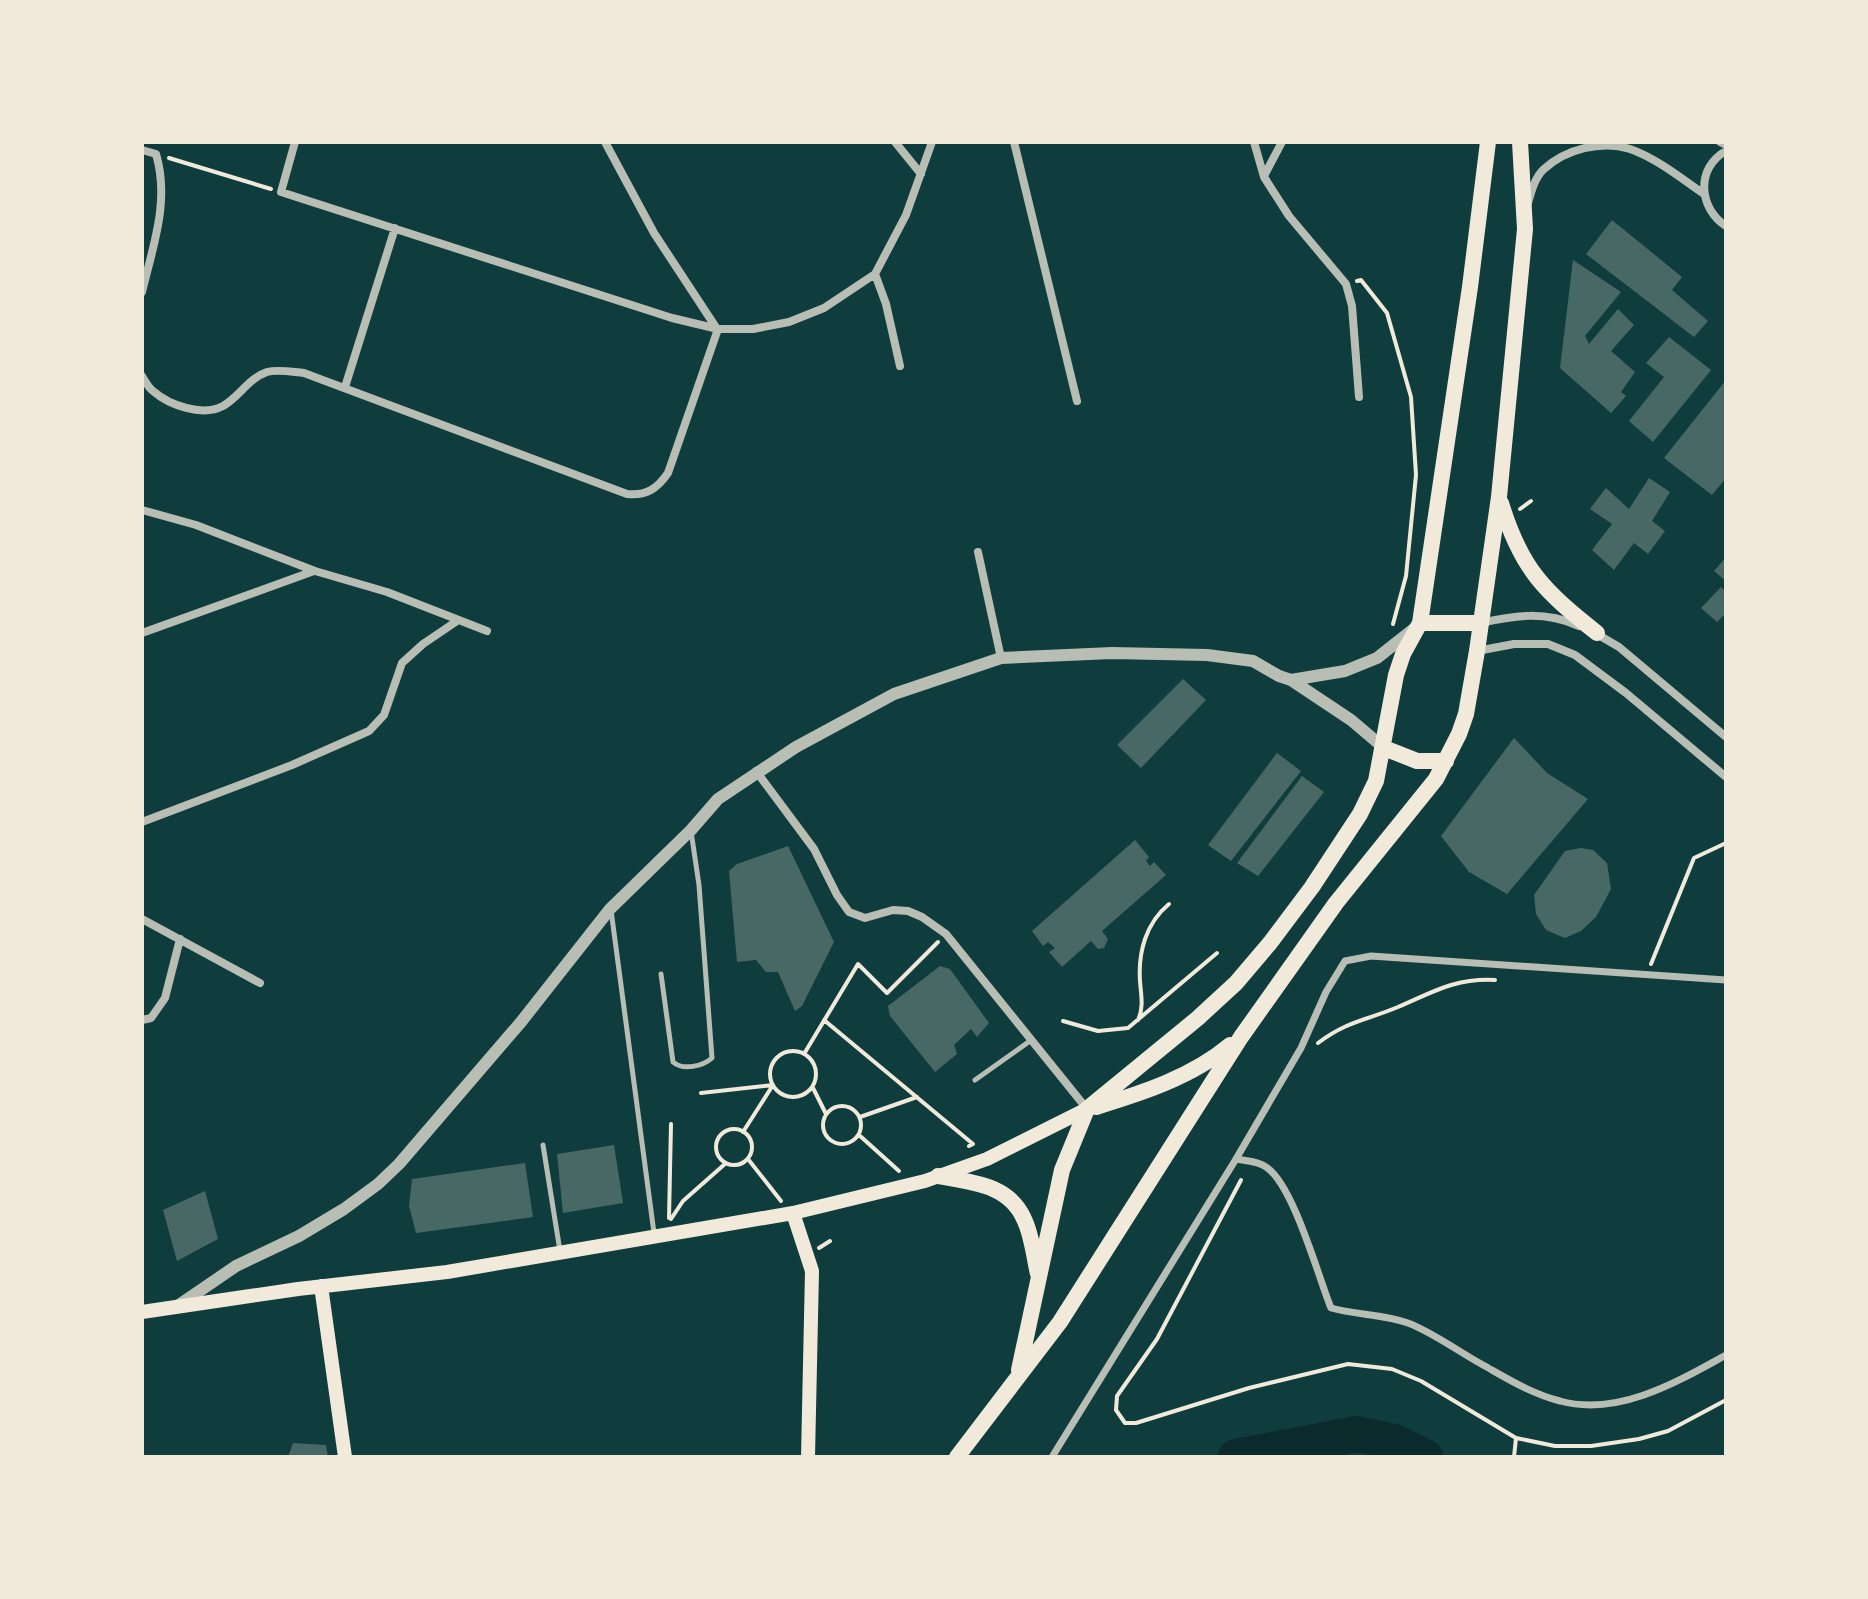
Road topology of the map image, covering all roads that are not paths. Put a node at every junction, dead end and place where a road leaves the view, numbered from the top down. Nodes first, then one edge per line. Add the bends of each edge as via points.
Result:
1 (295, 142) edge
2 (895, 142) edge
3 (932, 142) edge
4 (1014, 142) edge
5 (1254, 142) edge
6 (1282, 142) edge
7 (1488, 142) edge
8 (1520, 142) edge
9 (1720, 142) edge
10 (607, 144) edge
11 (1726, 145) edge
12 (142, 150) edge
13 (1726, 151) edge
14 (921, 174) junction
15 (1264, 177) junction
16 (1704, 194) junction
17 (1525, 215) junction
18 (1726, 226) edge
19 (395, 228) junction
20 (875, 274) junction
21 (142, 292) edge
22 (718, 329) junction
23 (900, 366) dead end
24 (142, 376) edge
25 (345, 387) junction
26 (1359, 397) dead end
27 (1077, 401) dead end
28 (1499, 497) junction
29 (142, 510) edge
30 (978, 552) dead end
31 (315, 571) junction
32 (457, 621) junction
33 (1420, 623) junction
34 (1480, 623) junction
35 (487, 631) dead end
36 (142, 633) edge
37 (1597, 633) junction
38 (1477, 651) junction
39 (1001, 658) junction
40 (1291, 680) junction
41 (1726, 737) edge
42 (1384, 748) junction
43 (1446, 761) junction
44 (756, 771) junction
45 (1726, 777) edge
46 (142, 822) edge
47 (691, 830) junction
48 (610, 909) junction
49 (142, 919) edge
50 (180, 939) junction
51 (661, 974) dead end
52 (1726, 980) edge
53 (260, 983) dead end
54 (142, 1020) edge
55 (1241, 1037) junction
56 (1030, 1041) junction
57 (975, 1080) dead end
58 (1087, 1109) junction
59 (543, 1145) dead end
60 (1236, 1159) junction
61 (938, 1176) junction
62 (786, 1210) junction
63 (654, 1238) junction
64 (560, 1254) junction
65 (1039, 1281) junction
66 (321, 1286) junction
67 (179, 1305) junction
68 (142, 1312) edge
69 (142, 1318) edge
70 (1726, 1355) edge
71 (1018, 1375) junction
72 (345, 1457) edge
73 (808, 1457) edge
74 (957, 1457) edge
75 (1052, 1457) edge

1 - 19 street via 281,192
2 - 14 street
3 - 14 street
4 - 27 street
5 - 15 street
6 - 15 street
7 - 33 main road
8 - 17 main road
9 - 11 street
10 - 22 street via 654,233
12 - 21 street via 156,154 163,176 163,200
13 - 16 street via 1710,166
14 - 20 street
15 - 26 street via 1346,284
16 - 17 street via 1631,150 1586,148 1542,170
16 - 18 street via 1707,207
17 - 28 main road
19 - 22 street
19 - 25 street
20 - 22 street via 824,308 789,322
20 - 23 street
22 - 25 street via 668,473 654,490 637,495
24 - 25 street via 152,390 199,411 225,405 256,378 277,371 304,373
28 - 34 main road
28 - 37 main road via 1526,566 1554,598
29 - 31 street
30 - 39 street
31 - 32 street via 387,592
31 - 36 street
32 - 35 street
32 - 46 street via 402,663 384,715 369,731
33 - 34 main road
33 - 40 street via 1377,658 1345,671
33 - 42 main road via 1396,675
34 - 37 street via 1545,615
34 - 38 main road
37 - 41 street
38 - 43 main road via 1466,714
38 - 45 street via 1548,644 1575,655
39 - 40 street via 1207,655 1253,661
39 - 44 street via 894,694
40 - 42 street
42 - 43 main road via 1417,761
42 - 58 main road via 1360,814 1270,943 1198,1018
43 - 55 main road
44 - 47 street via 718,799
44 - 56 street via 814,849 849,912 865,918 908,911 946,934
47 - 48 street
47 - 51 lane via 709,1061 684,1067 673,1062
48 - 63 lane
48 - 67 street via 521,1022 378,1184
49 - 50 street
50 - 53 street
50 - 54 street via 165,998 151,1018
52 - 60 street via 1371,956 1345,961
55 - 58 main road via 1173,1079
55 - 71 main road via 1060,1322
56 - 57 lane
56 - 58 street
58 - 61 main road via 987,1159
58 - 65 main road via 1062,1170
59 - 64 lane
60 - 70 street via 1269,1168 1284,1188 1331,1308 1411,1324 1539,1395 1583,1405 1620,1401 1653,1393
60 - 75 street
61 - 62 main road
61 - 65 main road via 984,1185 1015,1204 1025,1219
62 - 63 main road
62 - 73 main road via 812,1271
63 - 64 main road
64 - 66 main road
65 - 71 main road
66 - 67 main road
66 - 72 main road
67 - 68 main road
68 - 69 street
71 - 74 main road

